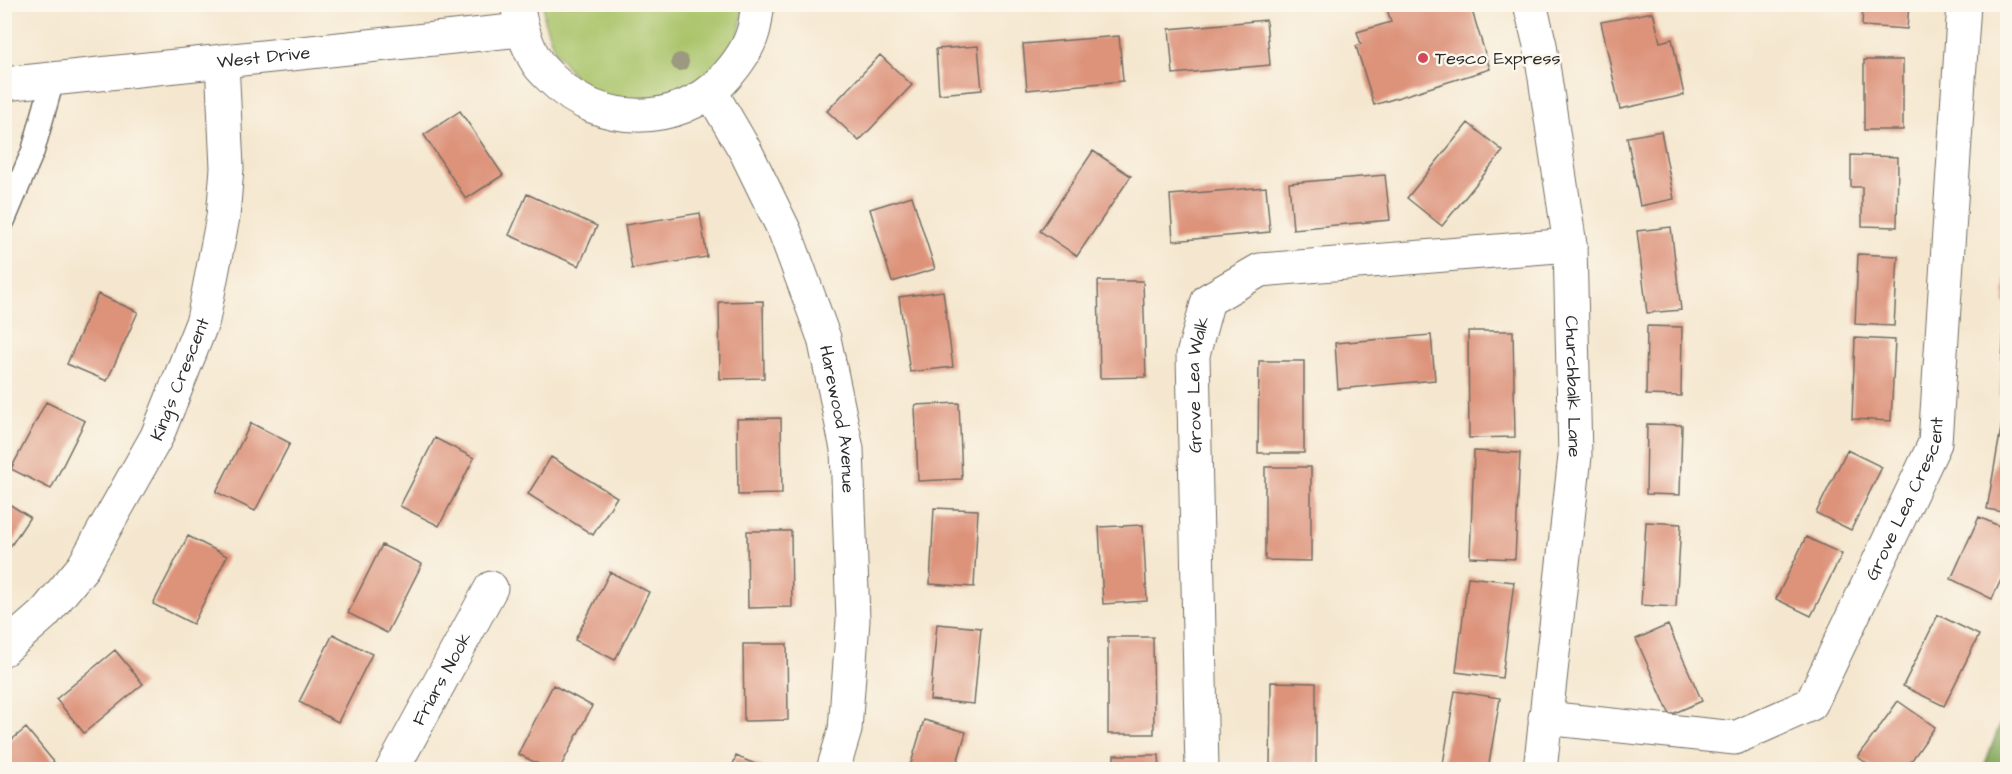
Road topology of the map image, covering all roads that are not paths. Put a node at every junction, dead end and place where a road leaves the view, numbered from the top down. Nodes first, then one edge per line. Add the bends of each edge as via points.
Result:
1 (758, 4) edge
2 (1530, 4) edge
3 (1964, 4) edge
4 (519, 17) edge
5 (222, 61) junction
6 (53, 79) junction
7 (4, 84) edge
8 (711, 92) junction
9 (4, 220) edge
10 (1570, 245) junction
11 (491, 588) dead end
12 (4, 649) edge
13 (1545, 718) junction
14 (392, 770) edge
15 (833, 770) edge
16 (1202, 770) edge
17 (1540, 770) edge

1 - 8 street via 753,33 736,65
2 - 10 street, Churchbalk Lane via 1540,45
3 - 13 street, Grove Lea Crescent via 1935,443 1810,704 1735,738
4 - 5 street, West Drive
4 - 8 street via 538,65 565,92 600,111 638,116 667,112
5 - 6 street, West Drive
5 - 12 street, King's Crescent via 227,168 223,216 203,320 157,436 83,567 44,614
6 - 7 street, West Drive
6 - 9 lane via 33,152
8 - 15 street, Harewood Avenue via 785,232 824,338 847,449 853,621 845,730
10 - 13 street, Churchbalk Lane via 1575,456
10 - 16 street, Grove Lea Walk via 1260,270 1208,300 1193,355
11 - 14 street, Friars Nook
13 - 17 street, Churchbalk Lane

